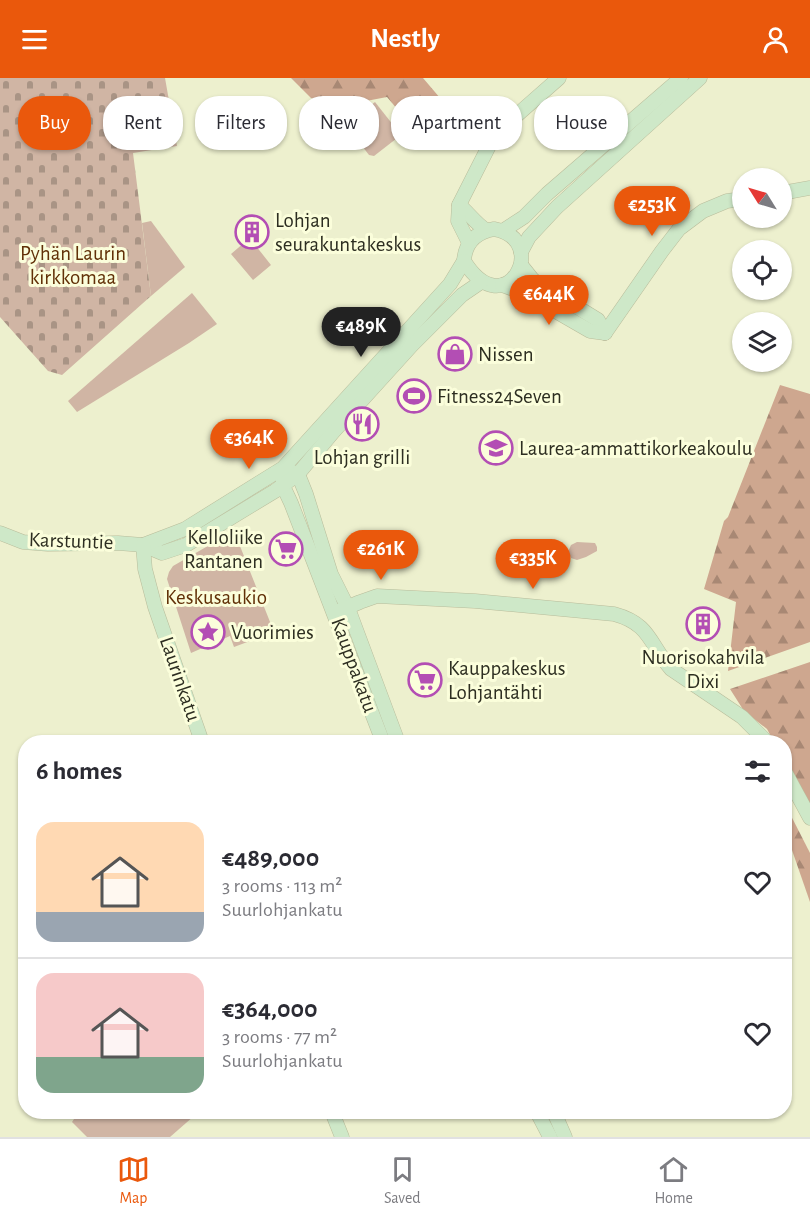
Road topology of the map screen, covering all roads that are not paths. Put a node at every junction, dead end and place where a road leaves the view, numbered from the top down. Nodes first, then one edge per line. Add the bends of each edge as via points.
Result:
1 (559, 78) edge
2 (681, 78) edge
3 (700, 78) edge
4 (810, 188) edge
5 (792, 191) edge
6 (732, 200) edge
7 (459, 205) junction
8 (486, 230) junction
9 (504, 231) junction
10 (469, 243) junction
11 (521, 259) junction
12 (464, 261) junction
13 (481, 282) junction
14 (502, 285) junction
15 (605, 333) junction
16 (283, 468) junction
17 (298, 474) junction
18 (282, 486) junction
19 (0, 533) edge
20 (143, 545) junction
21 (348, 608) junction
22 (334, 613) junction
23 (200, 735) edge
24 (380, 735) edge
25 (395, 735) edge
26 (760, 735) edge
27 (792, 785) edge
28 (810, 818) edge
29 (335, 1119) edge
30 (541, 1119) edge
31 (557, 1119) edge
32 (342, 1137) edge
33 (550, 1137) edge
34 (565, 1137) edge

1 - 7 main road via 492,140
2 - 9 main road
3 - 11 main road via 557,207 529,237
4 - 5 main road
6 - 15 main road via 703,212 679,229
7 - 8 main road
7 - 10 main road via 458,221
8 - 9 main road
8 - 10 main road
9 - 11 main road via 514,238
10 - 12 main road
11 - 14 main road via 519,272
11 - 15 main road via 533,280 598,320
12 - 13 main road
12 - 16 main road via 450,284
13 - 14 main road
13 - 17 main road, Karstuntie via 462,295 412,345
14 - 15 main road via 524,293 590,331
16 - 17 main road
16 - 18 main road, Kauppakatu
16 - 20 main road via 185,529
17 - 18 main road, Karstuntie
17 - 21 main road, Kauppakatu via 331,574
18 - 20 main road, Karstuntie via 186,545 162,553
18 - 22 main road, Kauppakatu
19 - 20 main road, Karstuntie via 23,542
20 - 23 main road, Laurinkatu via 155,607
21 - 22 main road
21 - 25 main road, Kauppakatu
21 - 26 main road via 378,596 623,616 644,630 671,669 742,717
22 - 24 main road, Kauppakatu
27 - 28 main road
29 - 32 main road
30 - 33 main road
31 - 34 main road

